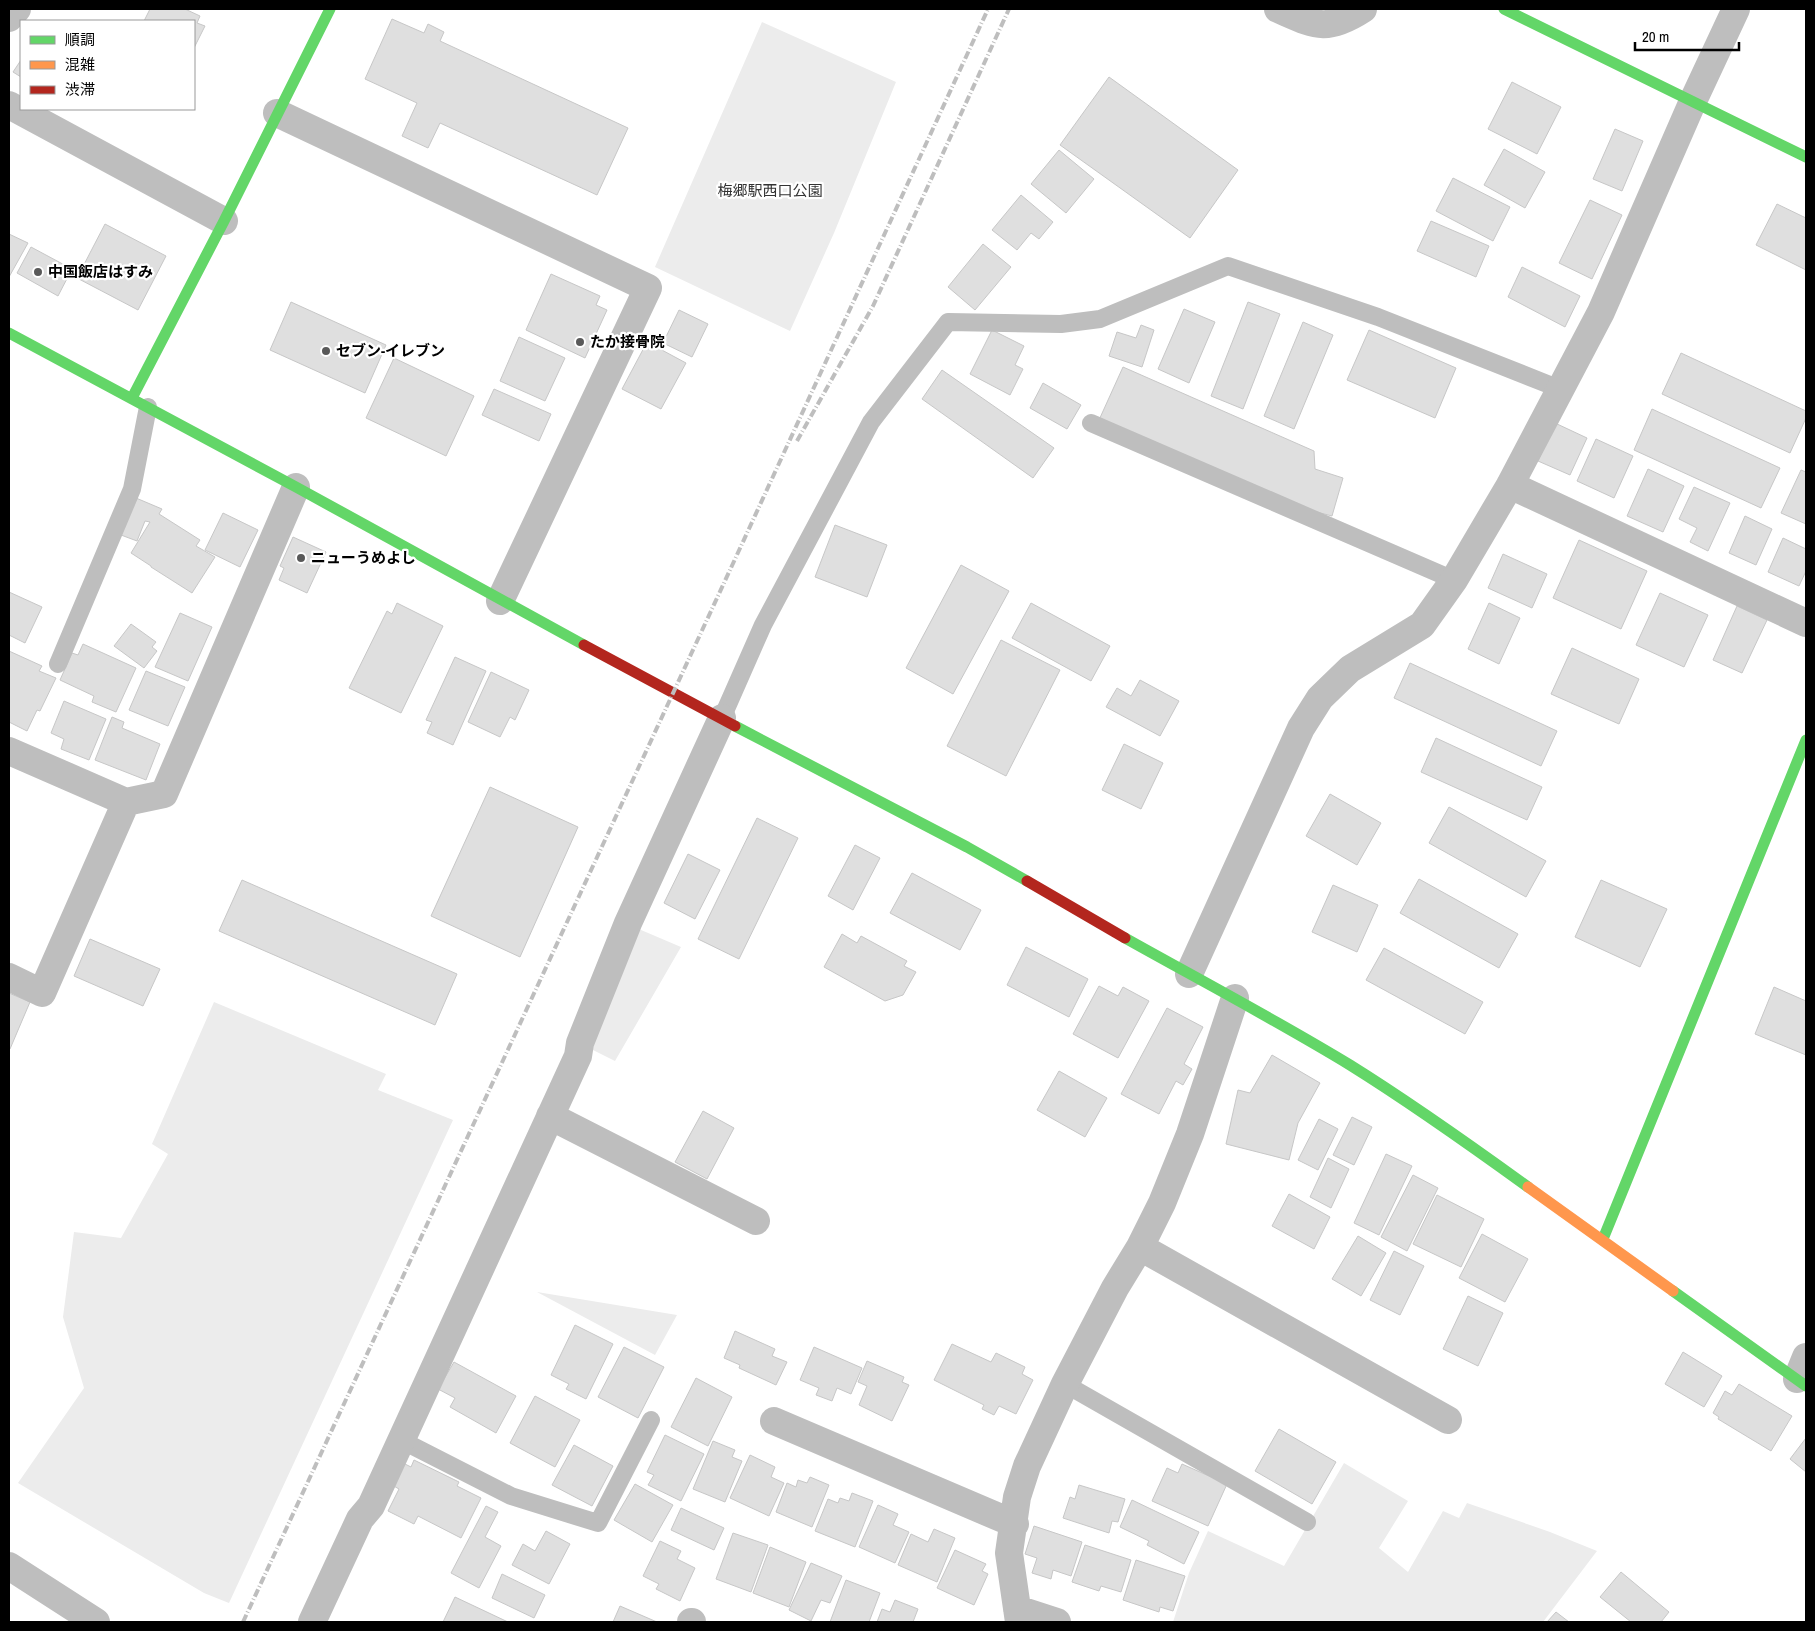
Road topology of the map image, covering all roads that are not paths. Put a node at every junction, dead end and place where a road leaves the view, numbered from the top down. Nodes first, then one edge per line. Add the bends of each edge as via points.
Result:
1 (17, 9) edge
2 (330, 9) edge
3 (1278, 9) edge
4 (1363, 9) edge
5 (1504, 9) edge
6 (1736, 9) edge
7 (9, 18) edge
8 (1693, 101) junction
9 (9, 105) edge
10 (278, 113) junction
11 (1806, 157) edge
12 (224, 221) junction
13 (9, 333) edge
14 (1560, 390) junction
15 (132, 398) junction
16 (148, 407) junction
17 (1091, 422) dead end
18 (1510, 485) junction
19 (296, 487) junction
20 (1454, 580) junction
21 (500, 600) junction
22 (1806, 624) edge
23 (58, 664) dead end
24 (722, 718) junction
25 (1806, 740) edge
26 (9, 751) edge
27 (126, 802) junction
28 (1189, 974) junction
29 (9, 977) edge
30 (1235, 998) junction
31 (550, 1116) junction
32 (756, 1221) dead end
33 (1603, 1239) junction
34 (1140, 1247) junction
35 (1803, 1374) edge
36 (1065, 1384) junction
37 (651, 1420) dead end
38 (1448, 1420) dead end
39 (774, 1421) dead end
40 (402, 1440) junction
41 (1308, 1522) dead end
42 (1014, 1524) junction
43 (9, 1566) edge
44 (1018, 1616) edge
45 (96, 1622) edge
46 (312, 1622) edge
47 (1057, 1622) edge

1 - 7 street
2 - 10 street
3 - 4 street via 1314,24 1325,24
5 - 8 street
6 - 8 street
8 - 11 street
8 - 14 street via 1601,312
9 - 12 street
10 - 12 street
10 - 21 street via 648,288
12 - 15 street
13 - 15 street
14 - 18 street
14 - 24 lane via 1378,317 1228,266 1100,320 1061,324 948,322 871,422 763,625
15 - 16 street
16 - 19 street
16 - 23 lane via 132,489
17 - 20 lane
18 - 20 street
18 - 22 street
19 - 21 street
19 - 27 street via 164,794
20 - 28 street via 1422,625 1350,670 1320,698 1301,728
21 - 24 street
24 - 28 street via 967,847
24 - 31 street via 628,923 580,1043 578,1056
25 - 33 street
26 - 27 street
27 - 29 street via 42,993
28 - 30 street
30 - 33 street via 1441,1124
30 - 34 street via 1190,1134
31 - 32 street
31 - 40 street
33 - 35 street
34 - 36 street
34 - 38 street
36 - 41 lane
36 - 42 street via 1027,1466 1017,1497
37 - 40 lane via 598,1523 511,1496
39 - 42 street
40 - 46 street via 371,1506 360,1519
42 - 44 street via 1010,1553
43 - 45 street
44 - 47 street

